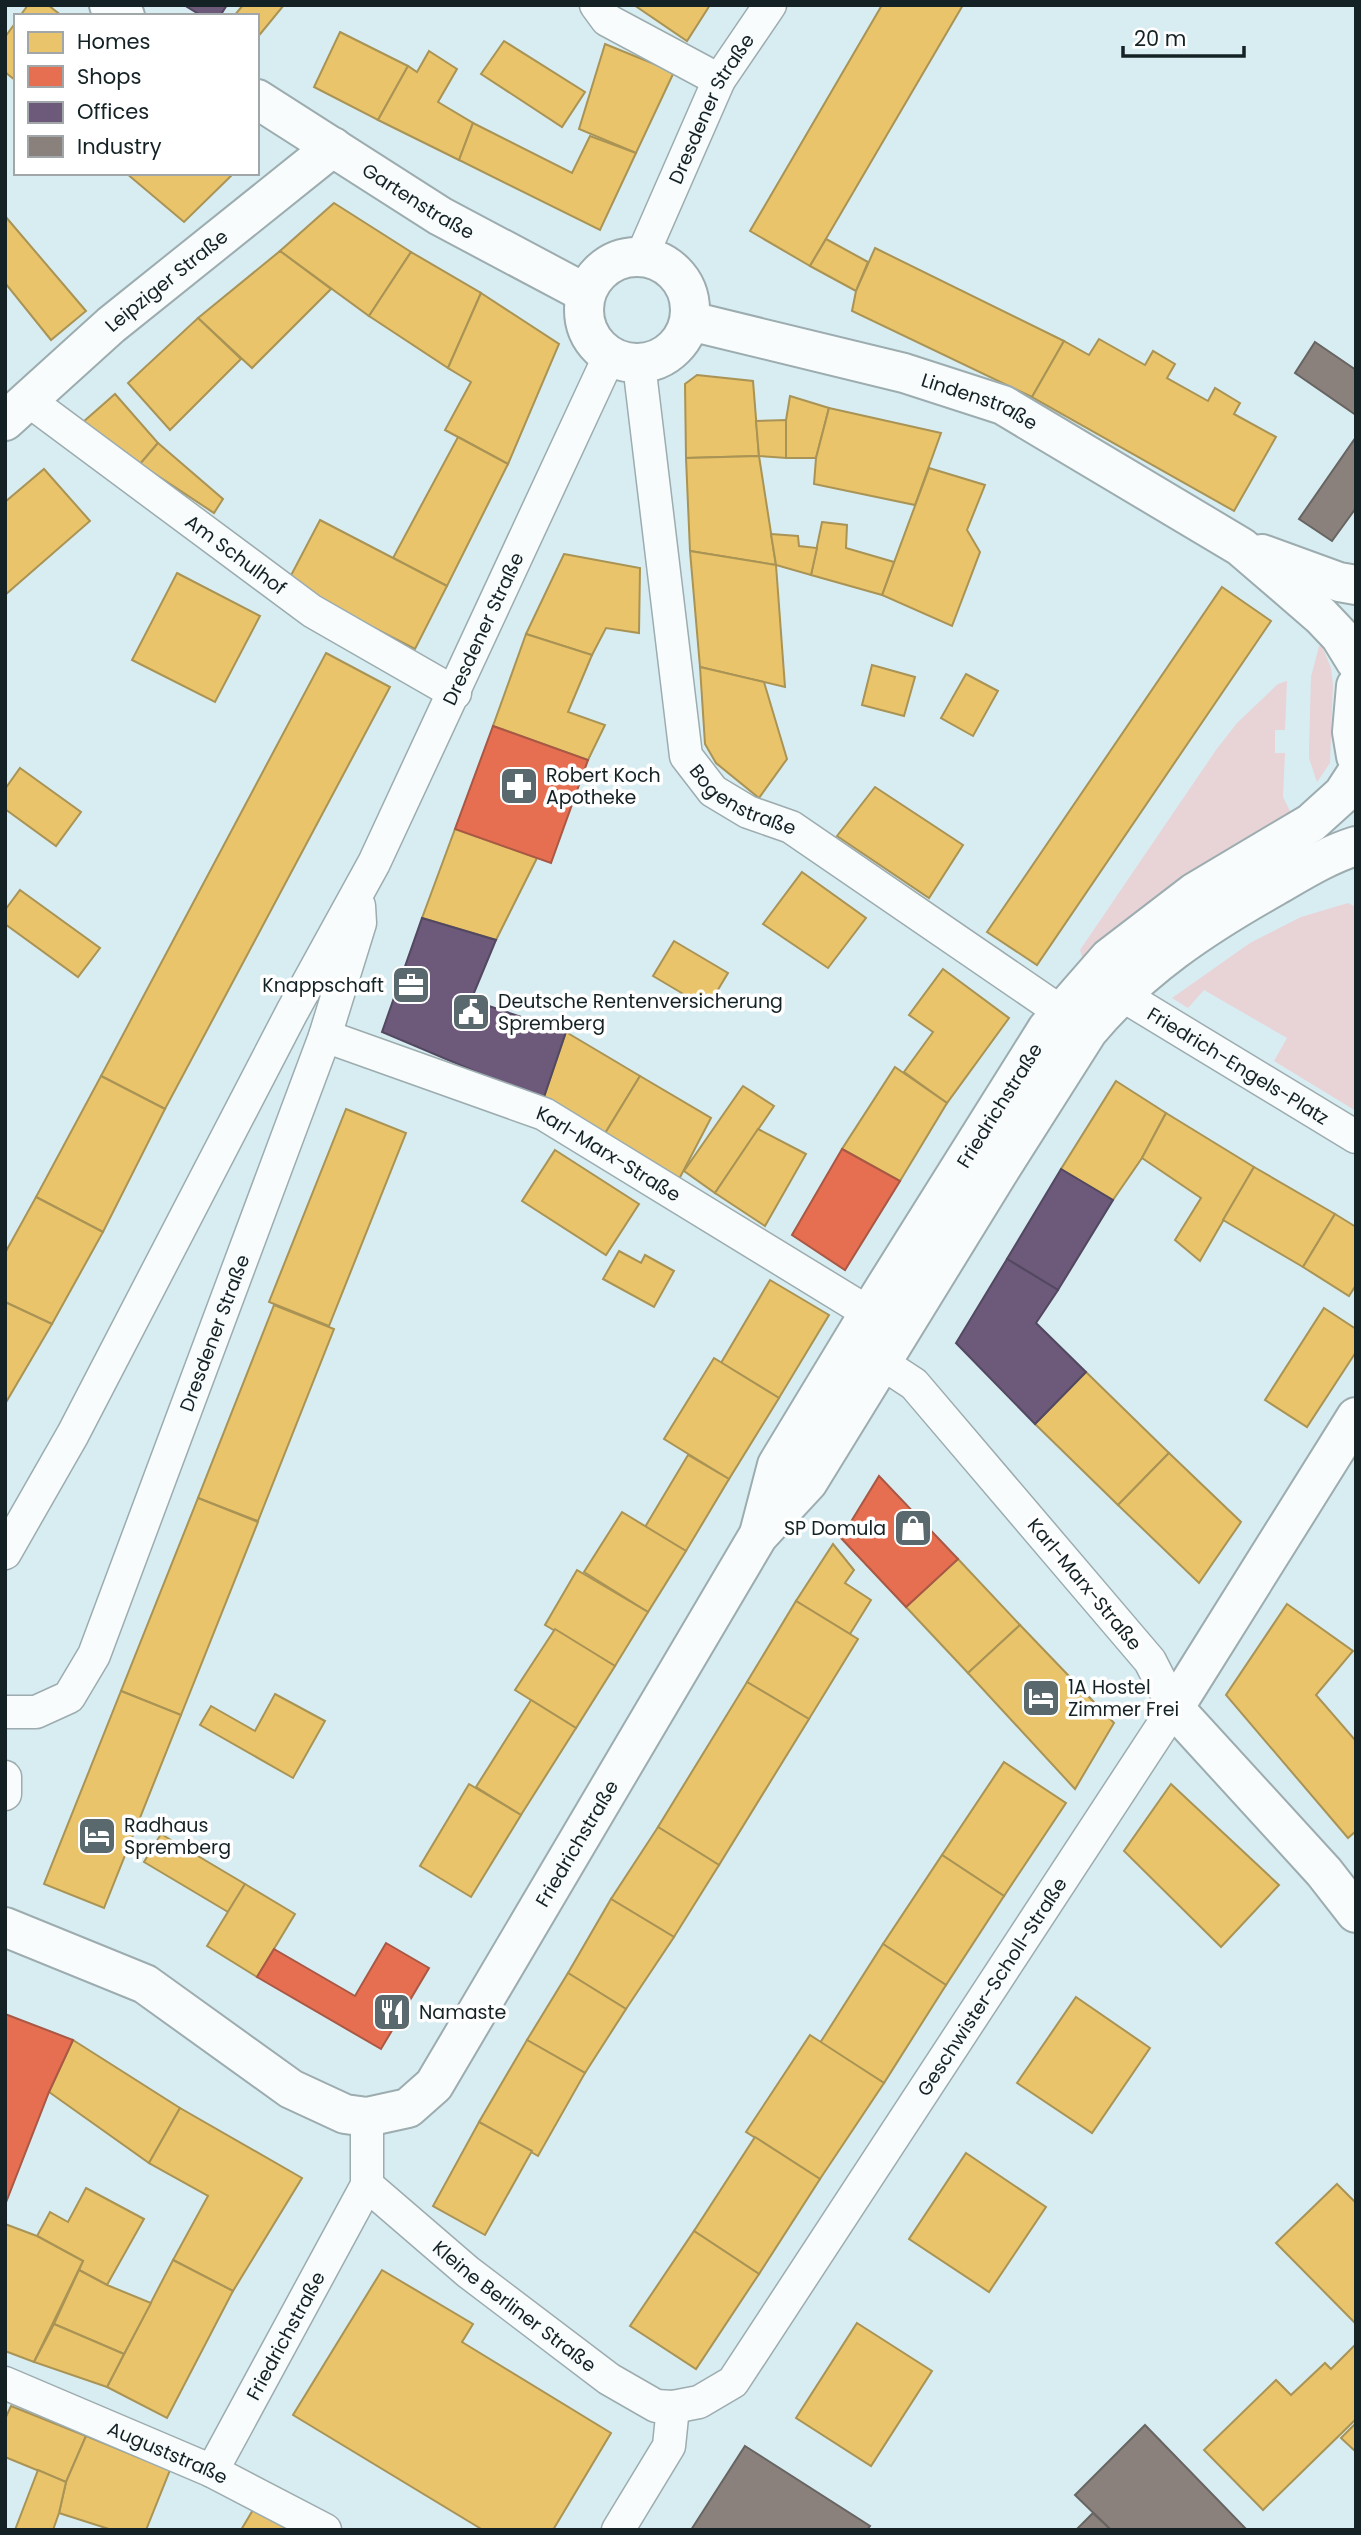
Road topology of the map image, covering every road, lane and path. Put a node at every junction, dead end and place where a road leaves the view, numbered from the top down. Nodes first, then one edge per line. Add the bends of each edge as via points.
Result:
1 (596, 5) edge
2 (770, 5) edge
3 (719, 80) junction
4 (259, 100) edge
5 (333, 147) junction
6 (642, 256) junction
7 (585, 293) junction
8 (690, 321) junction
9 (624, 360) junction
10 (17, 411) edge
11 (1241, 547) junction
12 (1356, 585) edge
13 (1356, 662) edge
14 (1356, 686) edge
15 (455, 692) junction
16 (1356, 757) edge
17 (1356, 774) edge
18 (1356, 846) edge
19 (354, 901) junction
20 (1122, 995) junction
21 (1061, 1012) junction
22 (326, 1036) junction
23 (1356, 1137) edge
24 (869, 1313) junction
25 (882, 1363) junction
26 (1356, 1417) edge
27 (758, 1536) junction
28 (5, 1553) edge
29 (1174, 1708) junction
30 (5, 1712) edge
31 (5, 1777) edge
32 (5, 1794) edge
33 (1356, 1913) edge
34 (5, 1927) edge
35 (367, 2117) junction
36 (367, 2185) junction
37 (5, 2383) edge
38 (673, 2407) junction
39 (212, 2471) junction
40 (325, 2530) edge
41 (618, 2530) edge

1 - 3 street via 607,20
2 - 3 street, Dresdener Straße
3 - 6 street, Dresdener Straße
4 - 5 main road, Gartenstraße
5 - 7 main road, Gartenstraße via 440,216
5 - 10 main road, Leipziger Straße via 111,325
6 - 7 main road via 607,265
6 - 8 main road via 674,271 685,286
7 - 9 main road via 586,330 596,345
8 - 9 main road via 684,338 657,360
8 - 11 main road, Lindenstraße via 904,373 1003,405
9 - 15 street, Dresdener Straße
9 - 21 street, Bogenstraße via 686,757 713,791 748,812 791,827
10 - 15 street, Am Schulhof via 312,611
11 - 12 main road, Lindenstraße
11 - 13 main road, Lindenstraße via 1321,616
14 - 16 main road via 1352,732
15 - 19 street, Dresdener Straße
17 - 21 main road, Friedrichstraße via 1343,794 1311,823 1195,892 1109,958
18 - 20 main road, Friedrichstraße via 1313,864 1193,934
19 - 22 street, Dresdener Straße via 360,923
19 - 28 street, Dresdener Straße via 73,1434
20 - 23 street, Friedrich-Engels-Platz
20 - 25 main road, Friedrichstraße via 1076,1048
21 - 24 main road, Friedrichstraße
22 - 24 street, Karl-Marx-Straße via 544,1114
22 - 30 street, Dresdener Straße via 94,1656 69,1697 36,1712
24 - 27 main road, Friedrichstraße via 777,1465
25 - 27 main road, Friedrichstraße via 808,1482
25 - 29 street, Karl-Marx-Straße via 914,1384 1150,1661
26 - 29 main road, Geschwister-Scholl-Straße
27 - 35 main road, Friedrichstraße via 434,2085 408,2108
29 - 33 main road, Karl-Marx-Straße
29 - 38 street, Geschwister-Scholl-Straße via 733,2382 699,2402
31 - 32 street
34 - 35 main road, Friedrichstraße via 145,1984 291,2090 345,2114
35 - 36 street, Friedrichstraße
36 - 38 street, Kleine Berliner Straße via 468,2272 609,2379 656,2406
36 - 39 street, Friedrichstraße
37 - 39 street, Auguststraße
38 - 41 street via 669,2446
39 - 40 street, Auguststraße

